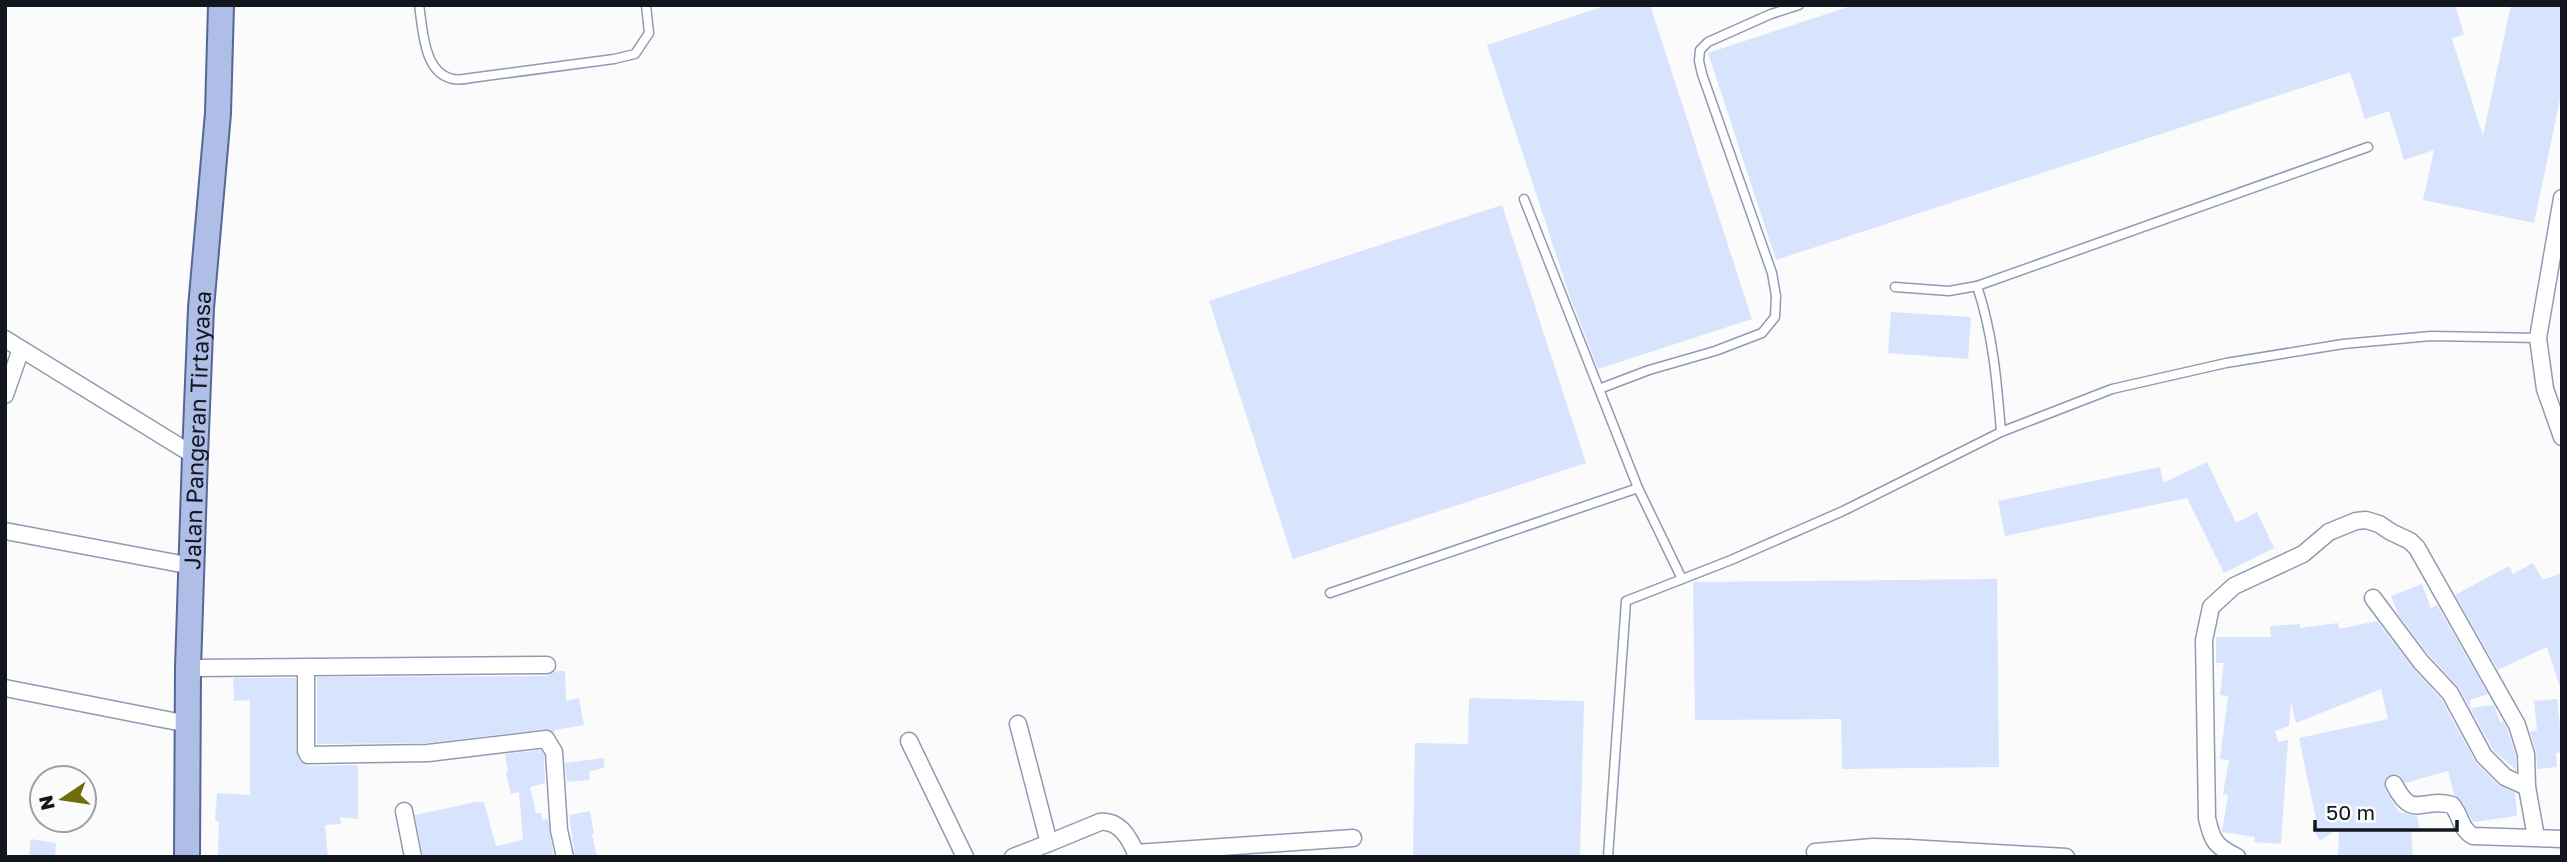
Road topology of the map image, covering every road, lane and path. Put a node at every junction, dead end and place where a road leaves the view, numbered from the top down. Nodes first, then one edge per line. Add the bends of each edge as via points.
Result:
1 (221, 5) edge
2 (419, 5) edge
3 (646, 5) edge
4 (1800, 5) edge
5 (2368, 147) dead end
6 (2562, 198) edge
7 (1524, 199) dead end
8 (1977, 286) junction
9 (1895, 287) dead end
10 (2538, 338) junction
11 (5, 339) edge
12 (21, 349) junction
13 (1598, 389) junction
14 (5, 395) edge
15 (2001, 432) junction
16 (2562, 437) edge
17 (195, 456) junction
18 (1638, 488) junction
19 (5, 531) edge
20 (192, 566) junction
21 (1682, 579) junction
22 (1330, 593) dead end
23 (2373, 597) dead end
24 (547, 665) dead end
25 (188, 668) junction
26 (306, 669) junction
27 (5, 688) edge
28 (188, 724) junction
29 (1018, 724) dead end
30 (909, 741) dead end
31 (2394, 784) dead end
32 (2527, 787) junction
33 (404, 811) dead end
34 (2536, 837) junction
35 (1353, 838) dead end
36 (2562, 839) edge
37 (1049, 843) junction
38 (1815, 852) dead end
39 (1908, 852) edge
40 (1136, 855) edge
41 (187, 857) edge
42 (413, 857) edge
43 (565, 857) edge
44 (965, 857) edge
45 (1013, 857) edge
46 (1608, 857) edge
47 (2066, 857) edge
48 (2236, 857) edge

1 - 17 main road, Jalan Pangeran Tirtayasa
2 - 3 lane via 427,53 436,68 452,79 635,54 649,33
4 - 13 lane via 1708,41 1700,50 1699,61 1772,272 1775,317 1762,333
5 - 8 lane
6 - 10 street
7 - 13 lane
8 - 9 lane via 1949,291
8 - 15 lane via 1988,321
10 - 15 lane via 2431,336 2239,361 2112,390
10 - 16 street via 2544,389
11 - 12 street
12 - 14 street
12 - 17 street
13 - 18 lane
15 - 21 lane via 1843,511
17 - 20 main road, Jalan Pangeran Tirtayasa
18 - 21 lane
18 - 22 lane
19 - 20 street
20 - 25 main road, Jalan Pangeran Tirtayasa
21 - 46 lane via 1626,601
23 - 32 street via 2421,663 2450,693 2484,756 2505,777
24 - 26 street
25 - 26 street
25 - 28 main road, Jalan Pangeran Tirtayasa
26 - 43 street via 308,755 428,753 546,739 554,751
27 - 28 street
28 - 41 main road, Jalan Pangeran Tirtayasa
29 - 37 street
30 - 44 street
31 - 34 street via 2410,805 2452,806 2473,836
32 - 34 street
32 - 48 street via 2528,767 2517,725 2417,548 2379,524 2356,521 2329,531 2303,554 2234,586 2211,607 2204,640 2207,818 2219,848
33 - 42 street
34 - 36 street
35 - 40 street
37 - 40 street via 1108,821 1118,825
37 - 45 street
38 - 39 street via 1873,847
39 - 47 street

